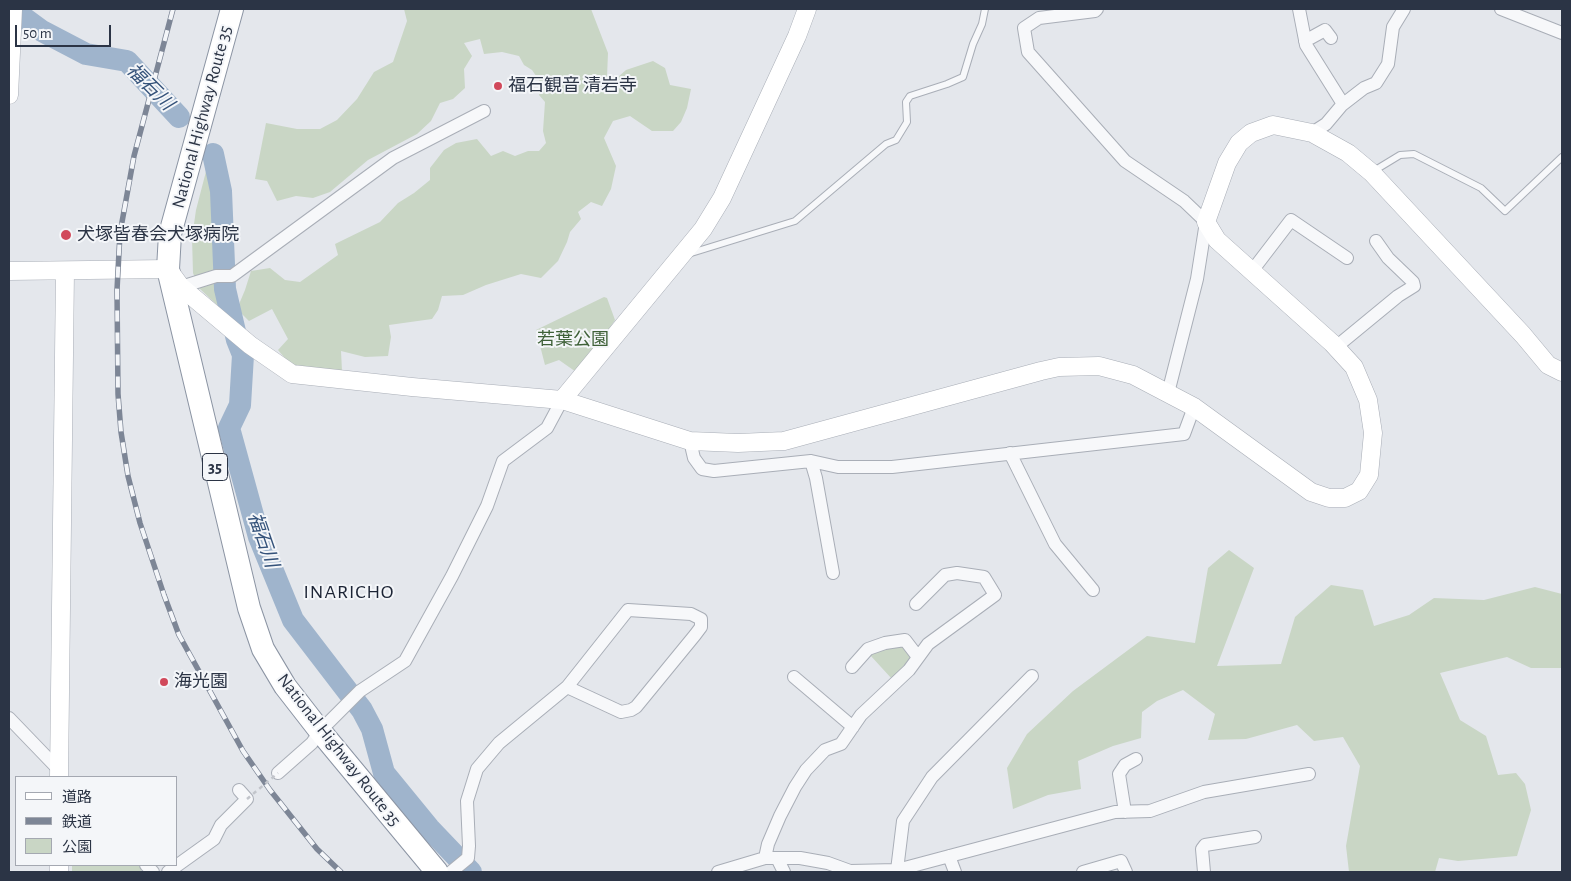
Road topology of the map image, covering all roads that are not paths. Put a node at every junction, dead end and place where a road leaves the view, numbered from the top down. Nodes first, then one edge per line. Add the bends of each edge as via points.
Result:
1 (13, 9) edge
2 (232, 9) edge
3 (807, 9) edge
4 (985, 9) edge
5 (1097, 9) edge
6 (1299, 9) edge
7 (1404, 9) edge
8 (1503, 9) edge
9 (12, 33) edge
10 (1562, 33) edge
11 (1331, 38) dead end
12 (1305, 41) junction
13 (9, 95) edge
14 (1343, 104) junction
15 (484, 111) dead end
16 (1312, 133) junction
17 (1562, 157) edge
18 (1372, 173) junction
19 (1206, 222) junction
20 (1376, 241) dead end
21 (681, 256) junction
22 (1347, 258) dead end
23 (9, 270) edge
24 (168, 270) junction
25 (65, 271) junction
26 (1252, 271) junction
27 (181, 287) junction
28 (1336, 346) junction
29 (1562, 372) edge
30 (1168, 393) junction
31 (562, 400) junction
32 (1194, 407) junction
33 (690, 441) junction
34 (1010, 453) junction
35 (811, 461) junction
36 (833, 572) dead end
37 (1093, 590) dead end
38 (916, 604) dead end
39 (918, 657) junction
40 (852, 667) dead end
41 (1032, 676) dead end
42 (794, 677) dead end
43 (567, 687) junction
44 (9, 718) edge
45 (325, 725) junction
46 (853, 727) junction
47 (1136, 759) dead end
48 (278, 772) road end
49 (61, 774) edge
50 (1309, 774) dead end
51 (243, 794) road end
52 (1125, 812) junction
53 (1254, 837) dead end
54 (949, 856) junction
55 (771, 858) junction
56 (178, 865) edge
57 (896, 870) junction
58 (448, 871) edge
59 (718, 872) edge
60 (784, 872) edge
61 (955, 872) edge
62 (1083, 872) edge
63 (1126, 872) edge
64 (1204, 872) edge

1 - 9 street
2 - 24 highway, National Highway Route 35 / 35 via 172,225
3 - 21 street via 722,198
4 - 21 lane via 963,78 910,96 906,102 907,122 896,140 886,144 796,220
5 - 19 street via 1039,18 1024,28 1028,52 1125,161 1184,201
6 - 12 street
7 - 14 street via 1394,26 1388,64 1376,83
8 - 10 street
9 - 13 street
11 - 12 street via 1325,30
12 - 14 street
14 - 16 street via 1326,124
15 - 27 street via 393,158 232,276 216,276
16 - 18 street via 1348,153
16 - 19 street via 1273,125 1251,132 1239,143 1227,163
17 - 18 lane via 1505,211 1480,188 1414,154 1400,155
18 - 29 street via 1548,365
19 - 26 street via 1218,240
19 - 30 street via 1197,279
20 - 28 street via 1414,286
21 - 31 street
22 - 26 street via 1291,220
23 - 25 street
24 - 25 street
24 - 27 street
24 - 45 highway, National Highway Route 35 / 35 via 248,608 263,649 285,686
25 - 49 street
26 - 28 street
27 - 31 street via 250,345 292,374
28 - 32 street via 1354,368 1368,400 1372,433 1369,476 1358,491 1345,498 1329,498 1311,492
30 - 32 street
30 - 33 street via 1133,375 1099,366 1059,367 784,440 738,443
31 - 33 street
31 - 45 street via 547,428 503,461 487,506 405,661 360,691
32 - 34 street via 1184,434
33 - 35 street via 694,458 702,469 714,471
34 - 35 street via 892,467 838,467
34 - 37 street via 1055,544
35 - 36 street
38 - 39 street via 945,575 957,573 984,578 995,595 928,644
39 - 40 street via 905,640 885,643 868,649
39 - 46 street
41 - 57 street via 932,777 903,821
42 - 46 street
43 - 43 street via 628,610 691,614 701,619 695,635 631,710 621,712
43 - 58 street via 499,743 477,769 467,801 468,858
44 - 49 street
45 - 48 street via 312,743
45 - 58 highway, National Highway Route 35 / 35
46 - 55 street via 841,744 824,750 806,770 768,844
47 - 52 street via 1125,765 1119,774
50 - 52 street via 1204,792 1150,811
51 - 56 street via 214,839
52 - 54 street
53 - 64 street via 1205,845 1202,849
54 - 57 street
54 - 61 street
55 - 57 street via 800,858 850,871
55 - 59 street
55 - 60 street
62 - 63 street via 1121,861

